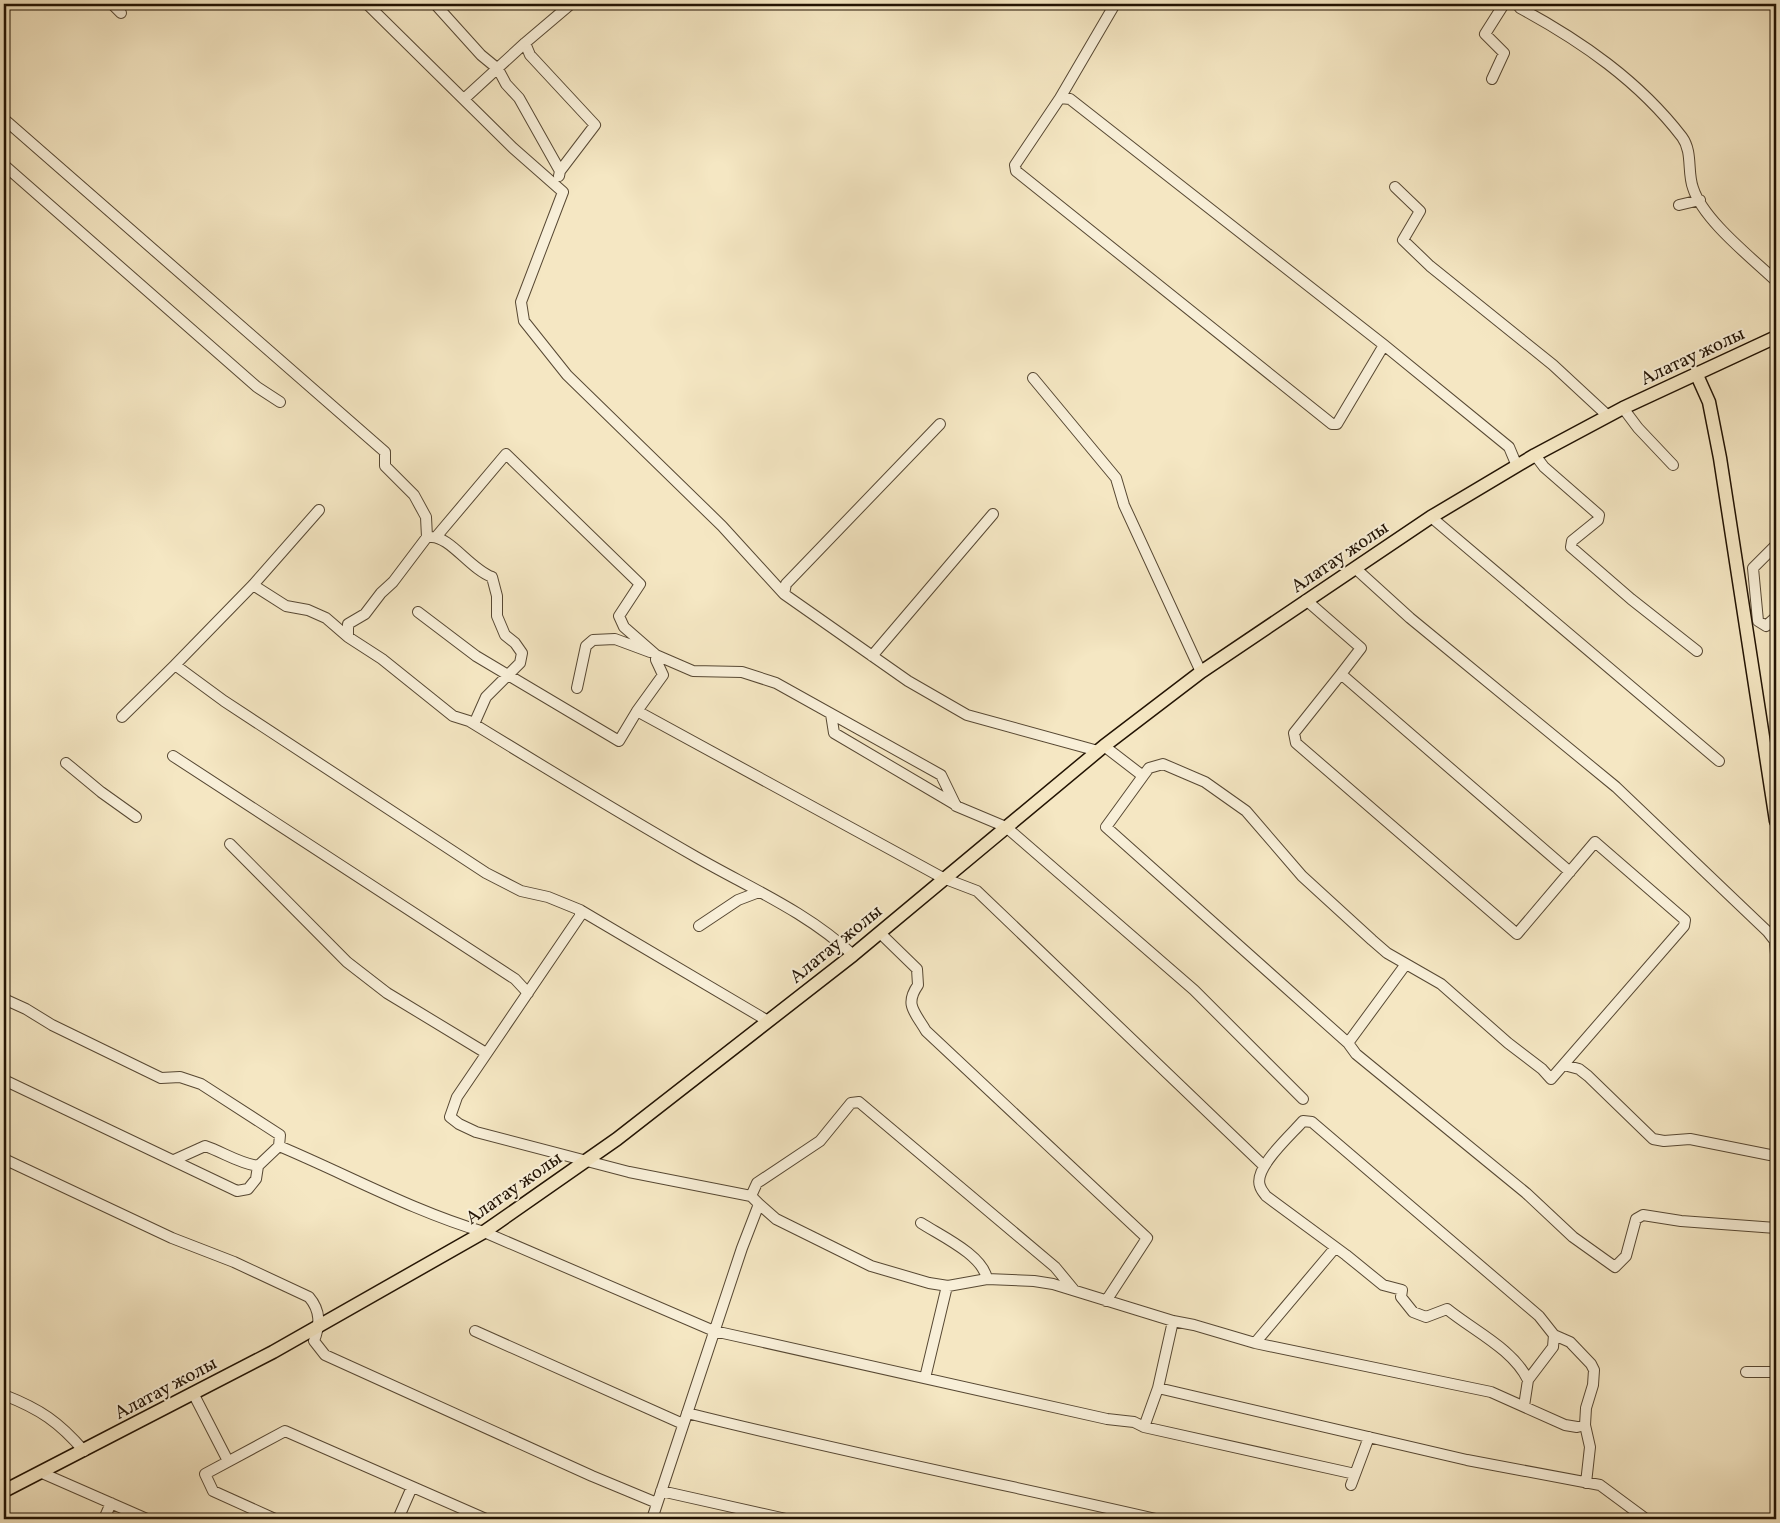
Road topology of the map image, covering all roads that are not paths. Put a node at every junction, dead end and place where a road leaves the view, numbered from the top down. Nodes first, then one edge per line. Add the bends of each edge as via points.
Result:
1 (112, 4) edge
2 (367, 4) edge
3 (436, 4) edge
4 (571, 4) edge
5 (1115, 4) edge
6 (1504, 4) edge
7 (1517, 4) edge
8 (121, 13) dead end
9 (525, 43) junction
10 (498, 69) junction
11 (1492, 79) dead end
12 (1060, 98) junction
13 (464, 99) junction
14 (4, 119) edge
15 (4, 165) edge
16 (560, 171) junction
17 (556, 184) junction
18 (1395, 187) dead end
19 (1700, 200) junction
20 (1679, 204) dead end
21 (1776, 281) edge
22 (1776, 337) edge
23 (1384, 345) junction
24 (1696, 373) junction
25 (1033, 378) dead end
26 (280, 402) dead end
27 (1623, 408) junction
28 (1608, 416) junction
29 (940, 424) dead end
30 (1536, 455) junction
31 (1673, 465) dead end
32 (1517, 466) junction
33 (319, 510) dead end
34 (993, 514) dead end
35 (1431, 517) junction
36 (431, 537) junction
37 (1776, 546) edge
38 (1355, 568) junction
39 (253, 585) junction
40 (784, 594) junction
41 (1306, 600) junction
42 (418, 612) dead end
43 (1776, 617) edge
44 (348, 637) junction
45 (1697, 651) dead end
46 (656, 654) junction
47 (872, 656) junction
48 (175, 665) junction
49 (1200, 672) junction
50 (1341, 674) junction
51 (507, 676) junction
52 (577, 688) dead end
53 (637, 711) junction
54 (831, 714) junction
55 (122, 717) dead end
56 (474, 724) junction
57 (1097, 751) junction
58 (172, 756) dead end
59 (1719, 761) dead end
60 (66, 763) dead end
61 (1143, 776) junction
62 (1774, 787) edge
63 (956, 806) junction
64 (136, 817) dead end
65 (1776, 821) edge
66 (1006, 827) junction
67 (230, 844) dead end
68 (1570, 872) junction
69 (943, 878) junction
70 (759, 892) junction
71 (580, 910) junction
72 (699, 926) dead end
73 (880, 933) junction
74 (1776, 954) edge
75 (853, 955) junction
76 (1406, 964) junction
77 (528, 993) junction
78 (4, 999) edge
79 (768, 1021) junction
80 (1348, 1043) junction
81 (486, 1054) junction
82 (1564, 1065) junction
83 (4, 1080) edge
84 (1304, 1099) dead end
85 (279, 1146) junction
86 (1770, 1155) dead end
87 (4, 1158) edge
88 (174, 1160) junction
89 (584, 1161) junction
90 (258, 1166) junction
91 (1264, 1166) junction
92 (751, 1196) junction
93 (759, 1204) junction
94 (921, 1223) dead end
95 (1776, 1228) edge
96 (484, 1232) junction
97 (1335, 1248) junction
98 (987, 1279) junction
99 (946, 1286) junction
100 (1074, 1291) junction
101 (1106, 1301) junction
102 (1172, 1321) junction
103 (320, 1325) junction
104 (714, 1331) junction
105 (475, 1332) dead end
106 (1554, 1335) junction
107 (1255, 1343) junction
108 (1746, 1372) dead end
109 (1776, 1372) edge
110 (925, 1378) junction
111 (1528, 1380) junction
112 (1158, 1388) junction
113 (193, 1393) junction
114 (4, 1395) edge
115 (1524, 1406) junction
116 (687, 1413) junction
117 (683, 1424) junction
118 (1585, 1425) junction
119 (1144, 1427) junction
120 (1369, 1437) junction
121 (84, 1451) junction
122 (228, 1461) junction
123 (42, 1473) junction
124 (1355, 1474) junction
125 (1586, 1483) junction
126 (1351, 1485) dead end
127 (412, 1487) junction
128 (4, 1491) edge
129 (661, 1491) junction
130 (657, 1503) junction
131 (111, 1504) junction
132 (104, 1519) edge
133 (147, 1519) edge
134 (275, 1519) edge
135 (398, 1519) edge
136 (486, 1519) edge
137 (652, 1519) edge
138 (786, 1519) edge
139 (1156, 1519) edge
140 (1646, 1519) edge

1 - 8 street
2 - 13 street
3 - 10 street via 481,56
4 - 9 street
5 - 12 street
6 - 11 street via 1484,34 1504,53
7 - 19 street via 1592,50 1646,98 1683,139 1693,188
9 - 10 street
9 - 16 street via 530,55 595,125
10 - 13 street
10 - 16 street via 519,98
12 - 23 street via 1070,99
12 - 23 street via 1018,160 1016,171 1328,422 1337,424
13 - 17 street via 548,181
14 - 36 street via 385,452 385,466 414,495 426,517
15 - 26 street via 257,387
16 - 17 street
17 - 40 street via 563,192 521,302 524,321 567,376 722,526
18 - 28 street via 1420,211 1403,240 1430,266 1553,365
19 - 20 street
19 - 21 street via 1728,237
22 - 24 main road, Алатау жолы
23 - 32 street via 1509,447
24 - 27 main road, Алатау жолы
24 - 62 main road via 1709,402 1720,458
25 - 49 street via 1116,478 1124,505
27 - 28 main road, Алатау жолы
27 - 31 street
28 - 30 main road, Алатау жолы
29 - 40 street via 786,584
30 - 32 main road, Алатау жолы
30 - 45 street via 1544,467 1599,515 1598,520 1572,541 1571,547
32 - 35 main road, Алатау жолы
33 - 39 street
34 - 47 street
35 - 38 main road, Алатау жолы
35 - 59 street
36 - 44 street via 365,614 348,624
36 - 46 street via 506,454 640,584 619,616 624,627
36 - 51 street via 445,539 475,568 492,577 497,596 497,616 505,634 522,654 520,663
37 - 43 street via 1753,568 1758,621 1766,626
38 - 41 main road, Алатау жолы
38 - 74 street via 1410,618 1616,787 1768,932 1775,941
39 - 44 street via 286,606 326,618
39 - 48 street
40 - 47 street
41 - 49 main road, Алатау жолы
41 - 50 street via 1361,648
42 - 51 street
44 - 56 street via 382,659 453,716
46 - 52 street via 615,639 593,640 586,646
46 - 53 street via 663,675
46 - 54 street via 693,671 742,672 776,683
47 - 57 street via 908,682 967,715
48 - 55 street
48 - 71 street via 224,702 486,873 521,891 548,897
49 - 57 main road, Алатау жолы
50 - 68 street
50 - 68 street via 1294,733 1296,743 1517,934
51 - 53 street via 619,740
51 - 56 street via 486,697
53 - 69 street
54 - 63 street via 941,775
54 - 63 street via 834,733
56 - 70 street via 594,799
57 - 61 street
57 - 66 main road, Алатау жолы
58 - 77 street via 515,979
60 - 64 street
61 - 76 street via 1149,768 1162,764 1205,782 1246,811 1315,888 1372,940
61 - 80 street via 1106,827
62 - 65 main road
63 - 66 street
66 - 69 main road, Алатау жолы
66 - 84 street via 1194,990
67 - 81 street via 347,962 387,993
68 - 82 street via 1595,842 1685,920 1684,926
69 - 73 main road, Алатау жолы
69 - 91 street via 977,891
70 - 72 street via 738,900
70 - 75 street via 829,933
71 - 77 street via 580,916
71 - 79 street
73 - 75 main road, Алатау жолы
73 - 101 street via 916,969 918,985 911,994 910,1007 926,1031 1147,1238
75 - 79 main road, Алатау жолы
76 - 80 street
76 - 82 street via 1441,984 1551,1079
77 - 81 street
78 - 85 street via 161,1078 180,1077 201,1084 280,1136
79 - 89 main road, Алатау жолы
80 - 95 street via 1356,1054 1526,1192 1573,1237 1615,1267 1626,1256 1636,1219 1643,1215
81 - 89 street via 457,1097 450,1117 476,1132
82 - 86 street via 1579,1068 1653,1139 1690,1139
83 - 88 street
85 - 90 street
85 - 96 street via 403,1203
87 - 103 street via 172,1238 309,1297 316,1305
88 - 90 street via 205,1146 231,1159
88 - 90 street via 238,1191 248,1189 256,1179
89 - 92 street
89 - 96 main road, Алатау жолы
91 - 97 street via 1259,1186 1266,1196
91 - 106 street via 1303,1121 1312,1122 1414,1212 1515,1293
92 - 93 street
92 - 100 street via 757,1183 820,1141 851,1104 858,1102 1055,1267
93 - 99 street via 776,1219 871,1266
93 - 104 street
94 - 98 street via 975,1258 985,1269
96 - 103 main road, Алатау жолы
96 - 104 street
97 - 107 street
97 - 111 street via 1382,1285 1402,1290 1402,1298 1413,1312 1426,1317 1447,1309 1500,1348 1523,1369
98 - 99 street
98 - 100 street via 1034,1281
99 - 110 street
100 - 101 street
101 - 102 street
102 - 107 street via 1194,1324
102 - 112 street
103 - 113 main road, Алатау жолы
103 - 130 street via 314,1341 325,1355
104 - 110 street
104 - 116 street
105 - 117 street
106 - 111 street via 1553,1347
106 - 118 street via 1570,1342 1594,1370
107 - 115 street via 1490,1392
108 - 109 street
110 - 119 street
111 - 115 street
112 - 119 street
112 - 120 street
113 - 121 main road, Алатау жолы
113 - 122 street
114 - 121 street via 31,1406 64,1428
115 - 118 street via 1565,1425
116 - 117 street
116 - 139 street
117 - 129 street
118 - 125 street via 1590,1447
119 - 124 street
120 - 124 street
120 - 125 street
121 - 123 main road, Алатау жолы
122 - 127 street via 285,1431
122 - 134 street via 205,1474 213,1491
123 - 128 main road, Алатау жолы
123 - 131 street
124 - 126 street
125 - 140 street via 1600,1485
127 - 135 street
127 - 136 street
129 - 130 street
129 - 138 street
130 - 137 street
131 - 132 street
131 - 133 street

